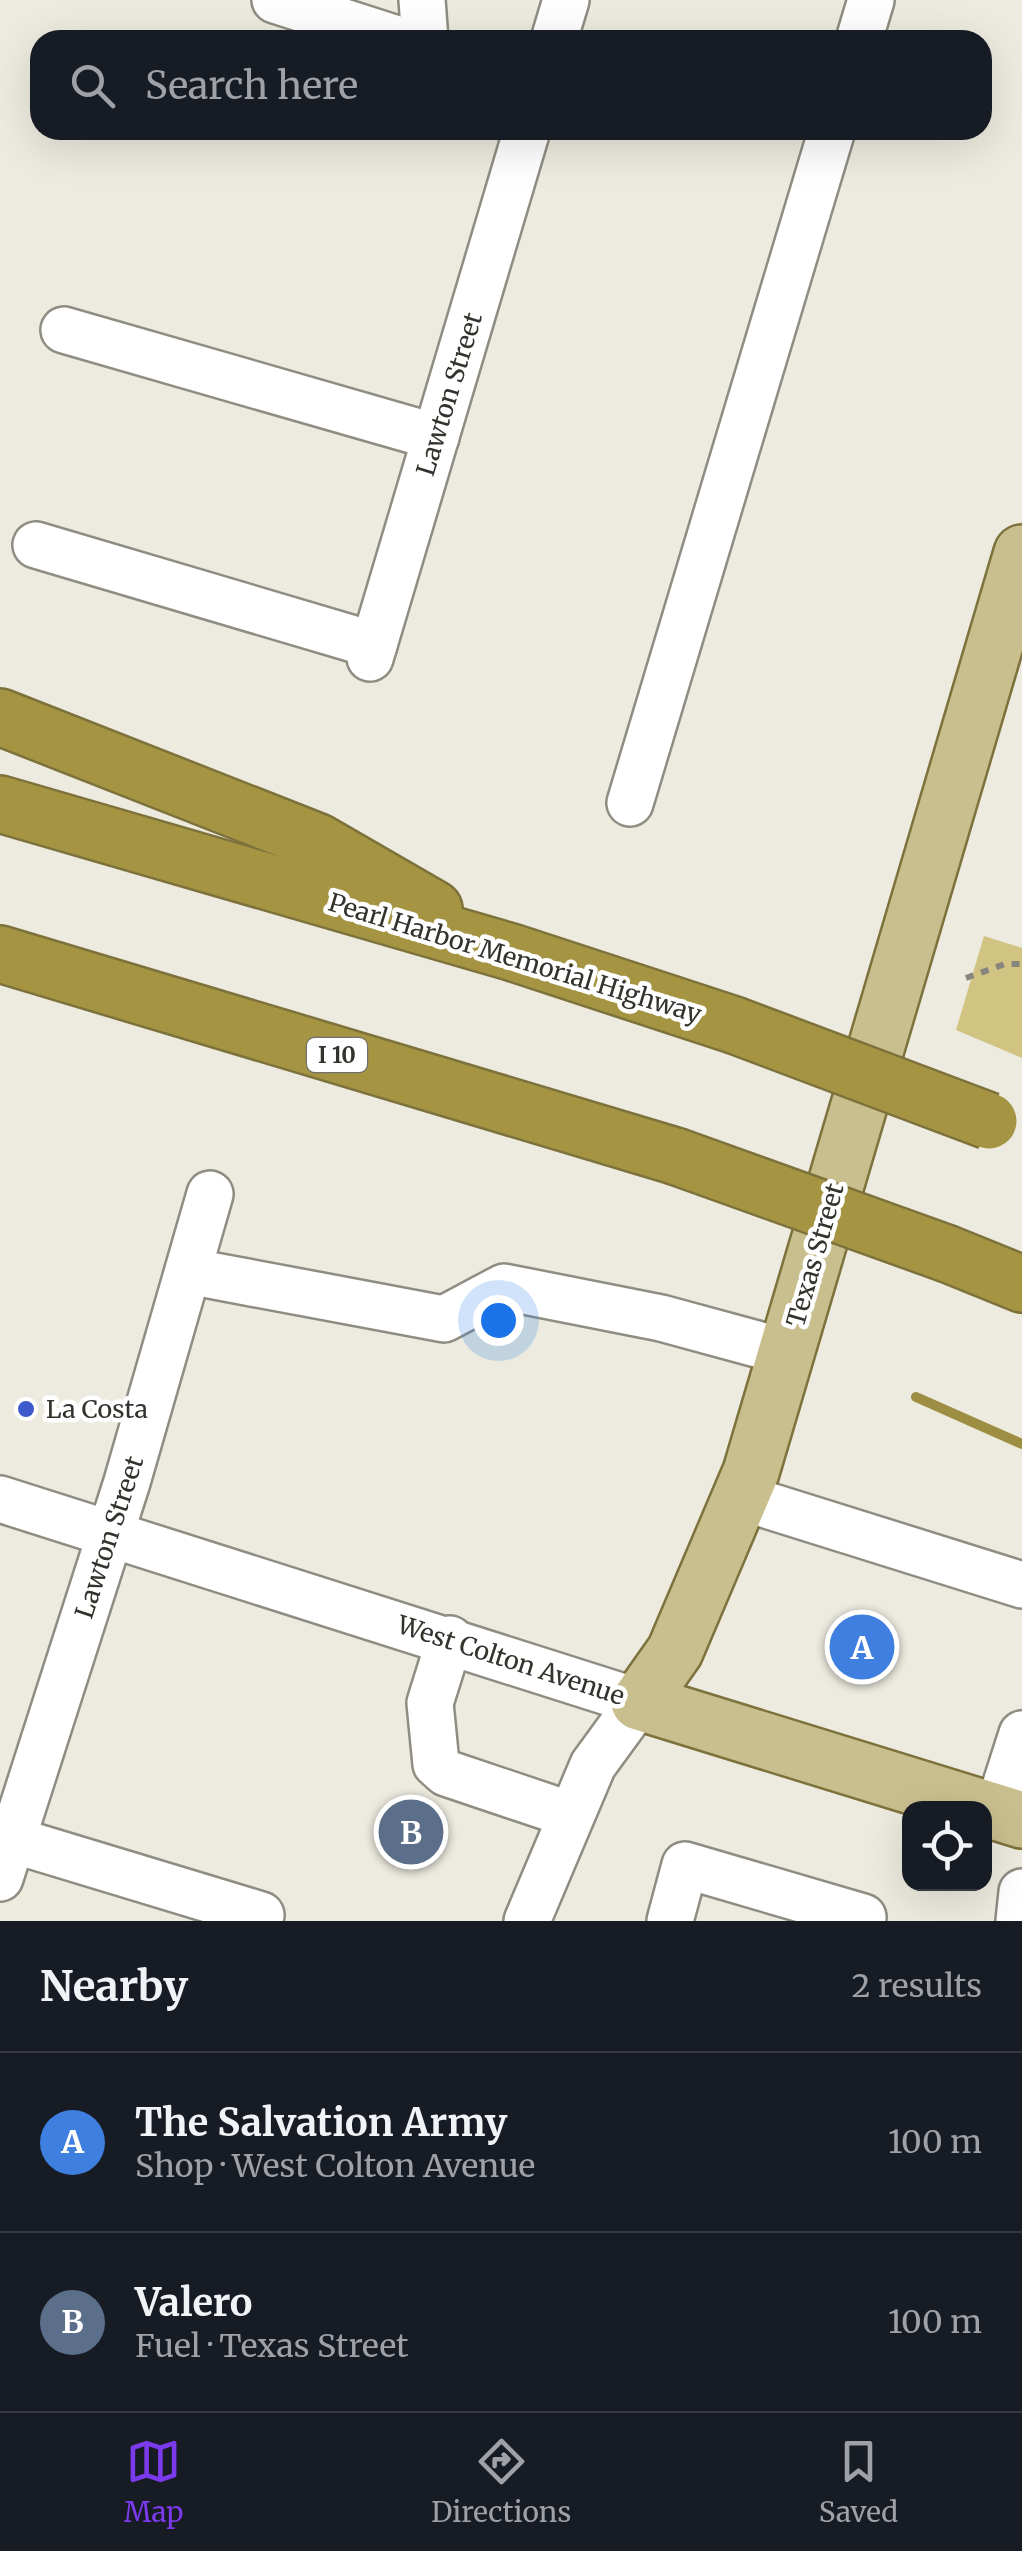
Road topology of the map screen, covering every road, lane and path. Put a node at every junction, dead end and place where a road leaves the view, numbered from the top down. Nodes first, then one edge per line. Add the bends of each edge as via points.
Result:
1 (275, 0) edge
2 (422, 0) edge
3 (566, 0) edge
4 (871, 0) edge
5 (369, 30) edge
6 (424, 30) edge
7 (557, 30) edge
8 (862, 30) edge
9 (524, 140) edge
10 (829, 140) edge
11 (64, 330) dead end
12 (436, 438) junction
13 (36, 545) dead end
14 (1022, 554) edge
15 (0, 717) edge
16 (630, 803) dead end
17 (0, 804) edge
18 (511, 952) junction
19 (0, 954) edge
20 (1022, 964) edge
21 (966, 978) dead end
22 (1006, 1128) edge
23 (210, 1194) dead end
24 (188, 1271) junction
25 (1022, 1284) edge
26 (786, 1352) junction
27 (741, 1496) junction
28 (0, 1499) edge
29 (110, 1532) junction
30 (1022, 1584) edge
31 (450, 1640) junction
32 (639, 1702) junction
33 (1022, 1734) edge
34 (571, 1815) junction
35 (1009, 1816) edge
36 (4, 1851) edge
37 (1022, 1892) edge
38 (530, 1920) edge
39 (867, 1920) edge
40 (259, 1921) edge
41 (670, 1921) edge
42 (1019, 1921) edge

1 - 5 street
2 - 6 street
3 - 7 street
4 - 8 street
9 - 12 street, Lawton Street
10 - 16 street
11 - 12 street
12 - 13 street, Lawton Street via 372,651
14 - 26 main road, Texas Street
15 - 18 highway via 318,842
17 - 18 highway, Pearl Harbor Memorial Highway
18 - 22 highway, Pearl Harbor Memorial Highway, bridge via 734,1025
19 - 25 highway, I 10, bridge via 675,1156
20 - 21 path
23 - 24 street, Lawton Street
24 - 26 street via 444,1319 504,1287
24 - 29 street, Lawton Street
26 - 27 main road, Texas Street
27 - 30 street
27 - 32 main road, Texas Street via 675,1651
28 - 29 street, West Colton Avenue
29 - 31 street, West Colton Avenue
29 - 36 street, Lawton Street
31 - 32 street, West Colton Avenue
31 - 34 street via 430,1703 436,1764
32 - 34 street, Texas Street via 599,1754
32 - 35 main road, West Colton Avenue
33 - 35 street
34 - 38 street, Texas Street
36 - 40 street via 261,1915
37 - 42 street
39 - 41 street via 685,1865

